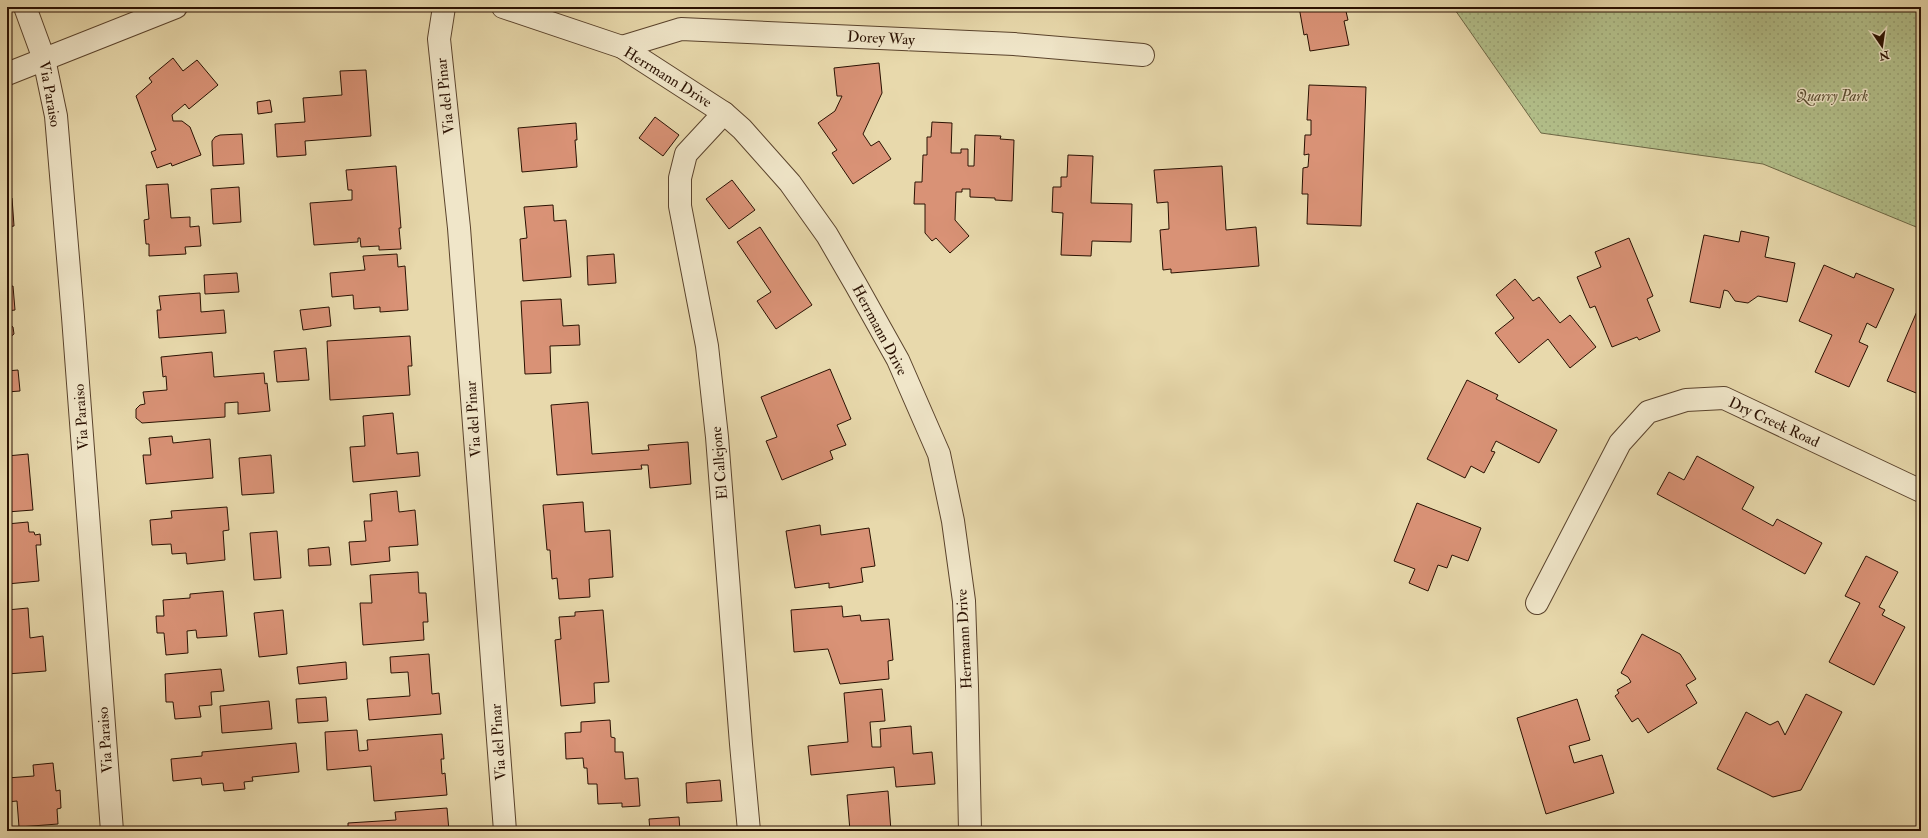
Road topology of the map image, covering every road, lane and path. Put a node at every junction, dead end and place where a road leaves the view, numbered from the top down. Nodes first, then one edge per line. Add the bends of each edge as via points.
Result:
1 (25, 7) edge
2 (176, 7) edge
3 (444, 7) edge
4 (503, 7) edge
5 (622, 47) junction
6 (1143, 55) dead end
7 (44, 59) junction
8 (7, 74) edge
9 (724, 113) junction
10 (1921, 491) edge
11 (1537, 603) dead end
12 (112, 831) edge
13 (505, 831) edge
14 (749, 831) edge
15 (970, 831) edge

1 - 7 street, Via Paraiso
2 - 7 street
3 - 13 street, Via del Pinar via 439,39 459,228
4 - 5 street, Herrmann Drive
5 - 6 street, Dorey Way via 681,29 1014,44
5 - 9 street, Herrmann Drive
7 - 8 street
7 - 12 street, Via Paraiso via 56,116 72,294
9 - 14 street, El Callejone via 686,154 680,178 680,206 706,346 717,437
9 - 15 street, Herrmann Drive via 742,129 790,183 827,235 898,360 939,454 954,520 964,601
10 - 11 street, Dry Creek Road via 1724,398 1686,400 1648,412 1620,443

